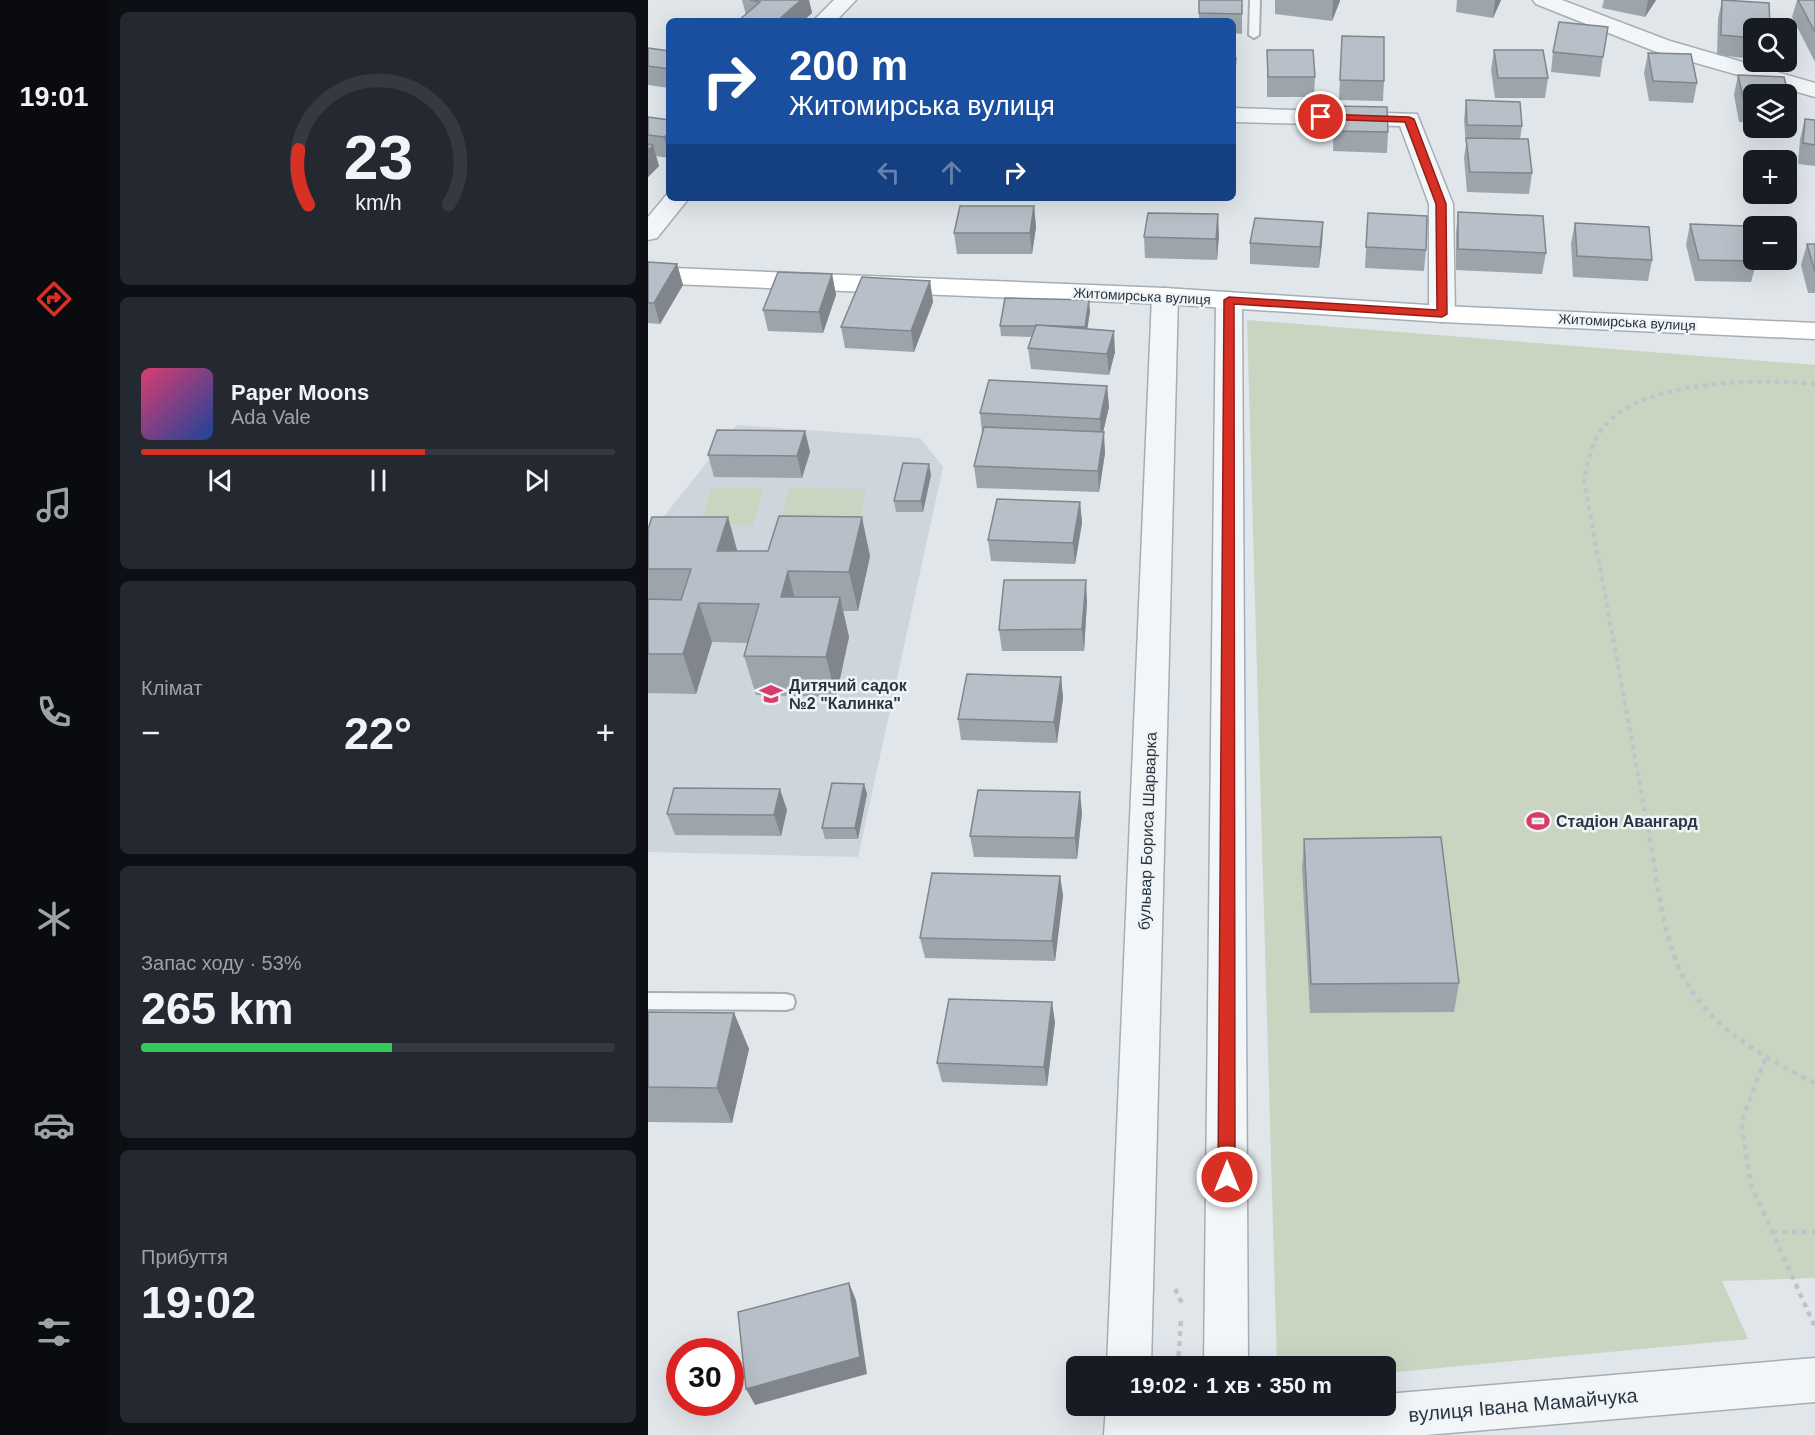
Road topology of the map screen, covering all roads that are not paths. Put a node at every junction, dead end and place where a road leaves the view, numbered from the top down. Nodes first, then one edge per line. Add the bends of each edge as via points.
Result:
1 (846, 0) edge
2 (1255, 0) edge
3 (1543, 0) edge
4 (827, 18) edge
5 (1254, 35) dead end
6 (1815, 90) edge
7 (1236, 115) edge
8 (675, 201) edge
9 (648, 233) edge
10 (648, 275) edge
11 (1166, 296) junction
12 (1229, 300) junction
13 (1442, 314) junction
14 (1815, 331) edge
15 (648, 1001) edge
16 (786, 1002) dead end
17 (1129, 1356) edge
18 (1226, 1356) edge
19 (1815, 1380) edge
20 (1128, 1416) edge
21 (1226, 1418) edge
22 (1127, 1435) edge
23 (1159, 1435) edge

1 - 4 street
2 - 5 lane
3 - 6 street via 1662,46
7 - 13 street via 1409,119 1441,204
8 - 9 street
10 - 11 main road, Житомирська вулиця
11 - 12 main road, Житомирська вулиця
11 - 17 street, бульвар Бориса Шарварка
12 - 13 main road, Житомирська вулиця
12 - 18 street
13 - 14 main road, Житомирська вулиця
15 - 16 lane
19 - 21 street, вулиця Івана Мамайчука
20 - 22 street
21 - 23 street, вулиця Івана Мамайчука

